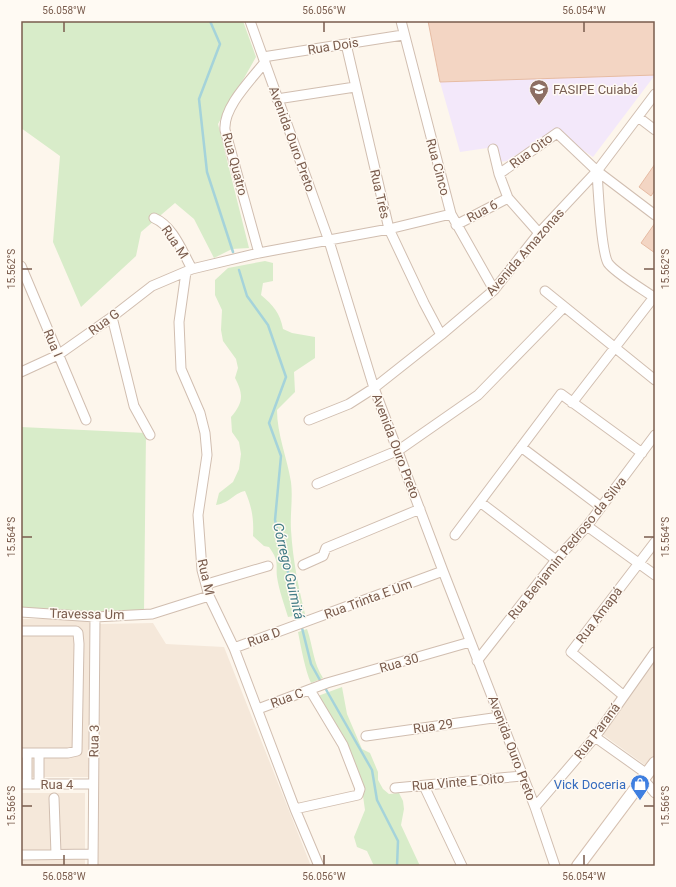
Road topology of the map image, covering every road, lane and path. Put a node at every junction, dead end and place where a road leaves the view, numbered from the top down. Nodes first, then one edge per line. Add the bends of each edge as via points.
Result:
1 (250, 21) edge
2 (401, 21) edge
3 (403, 35) junction
4 (346, 44) junction
5 (264, 60) junction
6 (355, 87) junction
7 (655, 94) edge
8 (277, 99) junction
9 (638, 117) junction
10 (655, 130) edge
11 (493, 148) dead end
12 (597, 171) junction
13 (499, 174) junction
14 (508, 198) junction
15 (451, 214) junction
16 (655, 215) edge
17 (154, 218) dead end
18 (456, 225) junction
19 (389, 229) junction
20 (540, 233) junction
21 (329, 240) junction
22 (259, 253) junction
23 (21, 266) edge
24 (189, 270) junction
25 (25, 287) edge
26 (494, 290) junction
27 (545, 291) dead end
28 (655, 298) edge
29 (564, 307) junction
30 (112, 317) junction
31 (442, 335) junction
32 (615, 349) junction
33 (58, 355) junction
34 (21, 372) edge
35 (655, 380) edge
36 (374, 388) junction
37 (572, 403) junction
38 (86, 420) dead end
39 (309, 420) dead end
40 (150, 435) dead end
41 (655, 435) edge
42 (521, 447) junction
43 (399, 450) junction
44 (642, 454) junction
45 (317, 484) dead end
46 (480, 502) junction
47 (601, 507) junction
48 (420, 509) junction
49 (587, 526) junction
50 (455, 535) dead end
51 (655, 542) edge
52 (556, 560) junction
53 (639, 563) junction
54 (302, 565) dead end
55 (268, 566) dead end
56 (443, 571) junction
57 (655, 574) edge
58 (207, 584) junction
59 (209, 596) junction
60 (21, 612) edge
61 (95, 616) junction
62 (293, 626) joint
63 (21, 631) edge
64 (470, 642) junction
65 (234, 648) junction
66 (655, 652) edge
67 (477, 661) junction
68 (313, 689) junction
69 (624, 696) junction
70 (258, 709) junction
71 (500, 717) junction
72 (366, 736) dead end
73 (595, 737) junction
74 (24, 753) edge
75 (39, 753) junction
76 (655, 764) edge
77 (522, 776) junction
78 (645, 776) junction
79 (24, 784) edge
80 (39, 784) junction
81 (93, 784) junction
82 (424, 786) junction
83 (394, 788) dead end
84 (655, 793) edge
85 (54, 798) dead end
86 (534, 807) junction
87 (295, 809) junction
88 (56, 854) junction
89 (93, 854) junction
90 (21, 855) edge
91 (93, 866) edge
92 (319, 866) edge
93 (462, 866) edge
94 (555, 866) edge
95 (578, 866) edge

1 - 5 street, Avenida Ouro Preto
2 - 3 street, Rua Cinco
3 - 4 street, Rua Dois
3 - 15 street, Rua Cinco
4 - 5 street, Rua Dois
4 - 6 street, Rua Três
5 - 8 street, Avenida Ouro Preto
5 - 22 street, Rua Quatro via 230,108 224,122
6 - 8 street
6 - 19 street, Rua Três
7 - 9 street, Avenida Amazonas
8 - 21 street, Avenida Ouro Preto
9 - 10 street
9 - 12 street, Avenida Amazonas
11 - 13 street
12 - 13 street, Rua Oito via 557,133
12 - 16 street
12 - 20 street, Avenida Amazonas
12 - 28 street via 608,261
13 - 14 street
14 - 18 street, Rua 6
14 - 20 street
15 - 18 street, Rua Cinco
15 - 19 street
17 - 24 street, Rua M via 169,229
18 - 26 street, Rua Cinco
19 - 21 street
19 - 31 street, Rua Três
20 - 26 street, Avenida Amazonas
21 - 22 street
21 - 36 street, Avenida Ouro Preto
22 - 24 street
23 - 25 street, Rua I
24 - 30 street, Rua G via 152,286
24 - 58 street, Rua M via 179,322 181,369 200,413 205,433 207,455 198,515 202,570
25 - 33 street, Rua I
26 - 31 street, Avenida Amazonas
27 - 29 street
28 - 32 street
29 - 32 street
29 - 43 street via 478,395
30 - 33 street, Rua G
30 - 40 street via 134,406
31 - 36 street, Avenida Amazonas
32 - 35 street
32 - 37 street
33 - 34 street, Rua G
33 - 38 street, Rua I
36 - 39 street, Avenida Amazonas via 348,404
36 - 43 street, Avenida Ouro Preto
37 - 42 street via 561,394
37 - 44 street
41 - 44 street, Rua Benjamin Pedroso da Silva
42 - 46 street
42 - 47 street
43 - 45 street
43 - 48 street, Avenida Ouro Preto
44 - 47 street, Rua Benjamin Pedroso da Silva
46 - 50 street
46 - 52 street
47 - 49 street, Rua Benjamin Pedroso da Silva
48 - 54 street via 326,548 323,556
48 - 56 street, Avenida Ouro Preto
49 - 52 street, Rua Benjamin Pedroso da Silva
49 - 53 street
51 - 53 street, Rua Amapá
52 - 67 street, Rua Benjamin Pedroso da Silva
53 - 57 street
53 - 69 street, Rua Amapá via 571,652
55 - 58 street
56 - 62 street, Rua Trinta E Um
56 - 64 street, Avenida Ouro Preto
58 - 59 street, Rua M
59 - 61 street, Travessa Um via 152,614
59 - 65 street, Rua M
60 - 61 street, Travessa Um
61 - 81 street, Rua 3
62 - 65 street, Rua D
63 - 75 street via 76,631 79,637 77,751 68,754
64 - 67 street, Avenida Ouro Preto
64 - 68 street, Rua 30
65 - 70 street, Rua M
66 - 69 street, Rua Paraná
67 - 71 street, Avenida Ouro Preto
68 - 70 street, Rua C
68 - 87 street via 343,745 360,789 358,795
69 - 73 street, Rua Paraná
70 - 87 street, Rua M
71 - 72 street, Rua 29
71 - 77 street, Avenida Ouro Preto
73 - 78 street
73 - 86 street, Rua Paraná
74 - 75 street
74 - 79 street
75 - 80 street
76 - 78 main road
77 - 82 street, Rua Vinte E Oito
77 - 86 street, Avenida Ouro Preto
78 - 84 street
78 - 95 main road
79 - 80 street, Rua 4
80 - 81 street, Rua 4
81 - 89 street, Rua 3
82 - 83 street, Rua Vinte E Oito
82 - 93 street
85 - 88 street
86 - 94 street, Avenida Ouro Preto
87 - 92 street, Rua M
88 - 89 street
88 - 90 street
89 - 91 street, Rua 3

